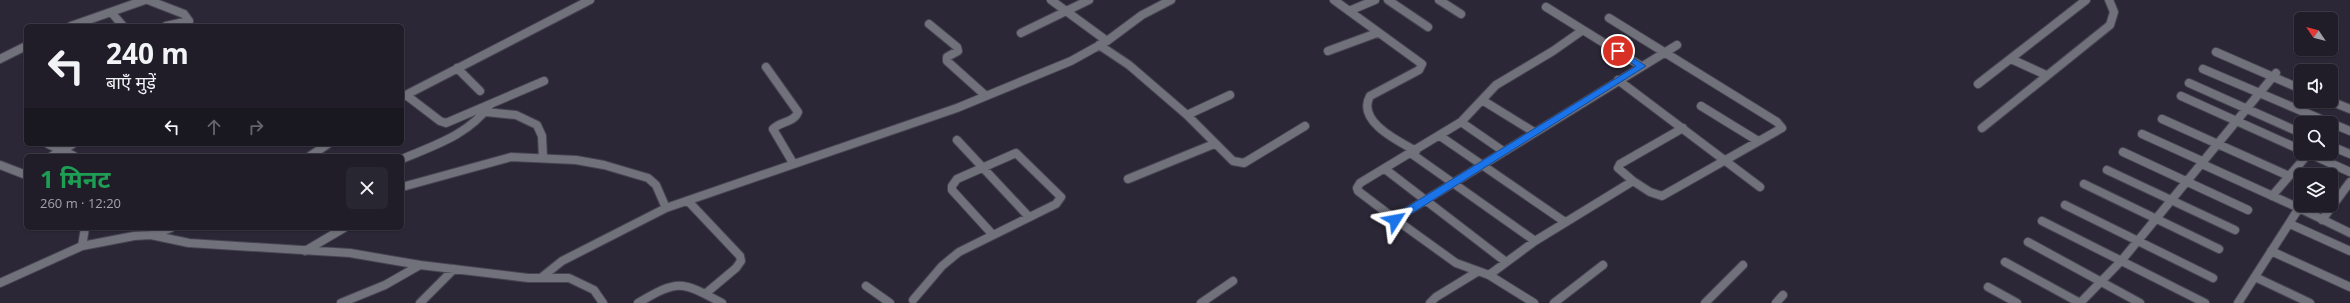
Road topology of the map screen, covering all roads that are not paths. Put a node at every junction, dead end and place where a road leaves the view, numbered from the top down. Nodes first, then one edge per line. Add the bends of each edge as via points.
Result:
1 (147, 0) edge
2 (590, 0) edge
3 (1051, 0) edge
4 (1088, 0) edge
5 (1171, 0) edge
6 (1334, 0) edge
7 (1374, 0) edge
8 (1388, 0) edge
9 (1439, 0) edge
10 (2086, 0) edge
11 (2109, 0) edge
12 (1546, 7) dead end
13 (1065, 10) junction
14 (111, 12) junction
15 (1349, 12) junction
16 (1460, 14) dead end
17 (1609, 18) dead end
18 (78, 24) edge
19 (121, 24) edge
20 (188, 24) edge
21 (930, 24) dead end
22 (1428, 26) dead end
23 (1583, 30) junction
24 (1021, 33) dead end
25 (1377, 33) junction
26 (1103, 43) junction
27 (1677, 45) dead end
28 (24, 47) edge
29 (1328, 51) dead end
30 (1664, 52) junction
31 (2216, 52) dead end
32 (0, 59) edge
33 (2011, 59) junction
34 (1641, 66) junction
35 (766, 67) dead end
36 (457, 68) junction
37 (2203, 69) dead end
38 (2046, 75) junction
39 (2274, 75) junction
40 (1618, 80) junction
41 (544, 82) dead end
42 (2189, 83) dead end
43 (1978, 84) dead end
44 (2294, 85) edge
45 (480, 91) dead end
46 (2259, 93) junction
47 (1230, 95) dead end
48 (404, 96) edge
49 (986, 96) junction
50 (2181, 96) dead end
51 (1482, 100) junction
52 (2338, 104) edge
53 (1701, 106) dead end
54 (488, 108) junction
55 (2246, 109) junction
56 (2350, 109) edge
57 (1186, 115) junction
58 (2314, 116) edge
59 (2162, 119) dead end
60 (1461, 122) junction
61 (2236, 122) junction
62 (1305, 126) dead end
63 (2338, 126) edge
64 (1683, 128) junction
65 (1982, 128) dead end
66 (2294, 130) edge
67 (2350, 131) edge
68 (1534, 132) junction
69 (2142, 134) dead end
70 (1440, 136) junction
71 (957, 140) dead end
72 (1758, 141) junction
73 (1214, 144) junction
74 (2218, 144) junction
75 (53, 146) edge
76 (69, 146) edge
77 (325, 146) edge
78 (2294, 147) edge
79 (2338, 149) edge
80 (62, 150) junction
81 (1503, 151) junction
82 (1414, 152) junction
83 (2123, 152) dead end
84 (55, 154) edge
85 (70, 154) edge
86 (313, 154) edge
87 (2350, 154) edge
88 (404, 157) edge
89 (542, 158) junction
90 (1724, 160) junction
91 (2302, 160) edge
92 (2323, 160) edge
93 (2203, 163) junction
94 (793, 164) junction
95 (1482, 164) junction
96 (0, 165) edge
97 (982, 167) junction
98 (1385, 169) junction
99 (2107, 170) dead end
100 (2350, 172) edge
101 (24, 173) edge
102 (2288, 176) junction
103 (1128, 179) dead end
104 (1633, 181) junction
105 (1454, 182) junction
106 (2187, 182) junction
107 (2350, 182) edge
108 (2084, 184) dead end
109 (404, 186) edge
110 (1760, 186) dead end
111 (2272, 196) junction
112 (688, 200) junction
113 (1424, 200) junction
114 (2172, 200) junction
115 (2065, 205) dead end
116 (2294, 206) edge
117 (666, 208) junction
118 (2248, 210) dead end
119 (2297, 212) edge
120 (2307, 212) edge
121 (1029, 217) junction
122 (2156, 219) junction
123 (1395, 220) junction
124 (2322, 220) junction
125 (2042, 221) dead end
126 (1565, 222) junction
127 (2290, 224) junction
128 (85, 230) edge
129 (166, 230) edge
130 (341, 230) edge
131 (2235, 230) dead end
132 (2350, 233) edge
133 (993, 235) junction
134 (151, 236) junction
135 (1535, 240) junction
136 (2138, 240) junction
137 (2028, 242) dead end
138 (82, 246) junction
139 (2219, 249) dead end
140 (2350, 250) edge
141 (305, 251) junction
142 (2271, 251) junction
143 (2122, 260) junction
144 (1506, 262) junction
145 (2005, 262) dead end
146 (420, 265) junction
147 (1603, 265) dead end
148 (1743, 265) dead end
149 (454, 269) junction
150 (1477, 272) junction
151 (1489, 275) junction
152 (542, 277) junction
153 (2255, 277) junction
154 (2213, 278) dead end
155 (1233, 281) dead end
156 (2101, 281) junction
157 (0, 283) edge
158 (866, 286) dead end
159 (1988, 287) dead end
160 (2350, 287) edge
161 (705, 294) junction
162 (1783, 295) dead end
163 (913, 302) edge
164 (341, 303) edge
165 (420, 303) edge
166 (603, 303) edge
167 (638, 303) edge
168 (722, 303) edge
169 (890, 303) edge
170 (1201, 303) edge
171 (1430, 303) edge
172 (1534, 303) edge
173 (1554, 303) edge
174 (1705, 303) edge
175 (1776, 303) edge
176 (2017, 303) edge
177 (2140, 303) edge
178 (2205, 303) edge
179 (2238, 303) edge
180 (2310, 303) edge

1 - 14 street
1 - 20 street via 184,14
2 - 36 street
3 - 13 street
4 - 13 street
5 - 26 street via 1142,15
6 - 15 street
7 - 15 street
8 - 22 street
9 - 16 street
10 - 33 street
11 - 38 street via 2116,15 2110,25
12 - 23 street
13 - 24 street
13 - 26 street
14 - 18 street
14 - 19 street
15 - 25 street
17 - 30 street
21 - 49 street via 957,47 958,51 947,57 947,61
23 - 34 street
23 - 51 street via 1553,51 1502,80
25 - 29 street
25 - 82 street via 1418,60 1422,67 1370,96 1365,101 1365,111 1382,130
26 - 49 street via 1071,61
26 - 57 street
27 - 30 street
28 - 32 street
30 - 34 street
30 - 72 street via 1777,122 1782,128
31 - 39 street
33 - 38 street
33 - 43 street
34 - 40 street
35 - 94 street via 798,112 794,118 773,129
36 - 45 street
36 - 48 street
37 - 46 street
38 - 65 street
39 - 44 street
39 - 46 street
40 - 64 street
40 - 68 street
41 - 54 street
42 - 55 street
46 - 55 street
46 - 58 street
47 - 57 street
48 - 54 street via 443,123
49 - 94 street
50 - 61 street
51 - 60 street
51 - 68 street
52 - 56 street
53 - 72 street
54 - 88 street via 448,139
54 - 89 street via 536,123 540,130
55 - 61 street
55 - 66 street
57 - 73 street
59 - 74 street
60 - 70 street
60 - 81 street
61 - 74 street
61 - 78 street
62 - 73 street via 1244,163 1233,161
63 - 67 street
64 - 90 street
64 - 104 street via 1620,164 1618,168
68 - 81 street
69 - 93 street
70 - 82 street
70 - 95 street
71 - 97 street
72 - 90 street
73 - 103 street
74 - 93 street
74 - 102 street
75 - 80 street
76 - 80 street
77 - 86 street
79 - 87 street
80 - 84 street
80 - 85 street
81 - 95 street
82 - 98 street
82 - 105 street
83 - 106 street
89 - 109 street via 506,158
89 - 117 street via 592,162 648,178 656,185
90 - 104 street via 1662,196
90 - 110 street
91 - 102 street
92 - 100 street
93 - 106 street
93 - 111 street
94 - 112 street
95 - 105 street
95 - 126 street
96 - 101 street
97 - 121 street
97 - 121 street via 1016,153 1061,197 1056,204
97 - 133 street via 953,182 952,190
98 - 113 street
98 - 123 street via 1360,183 1357,188
99 - 114 street
102 - 111 street
104 - 126 street
105 - 113 street
105 - 135 street
106 - 114 street
106 - 118 street
107 - 124 street
108 - 122 street
111 - 116 street
112 - 117 street
112 - 161 street via 740,256 741,261
113 - 123 street
113 - 144 street
114 - 122 street
114 - 131 street
115 - 136 street
117 - 152 street via 562,261
119 - 127 street
120 - 124 street
121 - 133 street
122 - 136 street
122 - 139 street
123 - 150 street via 1456,263
124 - 132 street
125 - 143 street
126 - 135 street
127 - 140 street
127 - 142 street
128 - 138 street
129 - 134 street
130 - 141 street
133 - 163 street via 949,259
134 - 138 street via 134,236
134 - 141 street via 188,243
135 - 144 street
136 - 143 street
136 - 154 street
137 - 156 street
138 - 157 street
141 - 146 street via 350,253
142 - 153 street
142 - 160 street
143 - 156 street
143 - 178 street
144 - 151 street
145 - 156 street via 2080,303
146 - 149 street
146 - 164 street via 384,285
147 - 173 street
148 - 174 street
149 - 152 street via 528,278
149 - 165 street
150 - 151 street
150 - 171 street
151 - 172 street
152 - 166 street via 569,278 594,290
153 - 179 street
153 - 180 street
155 - 170 street
156 - 177 street
158 - 169 street
159 - 176 street
161 - 167 street via 677,283
161 - 168 street
162 - 175 street

